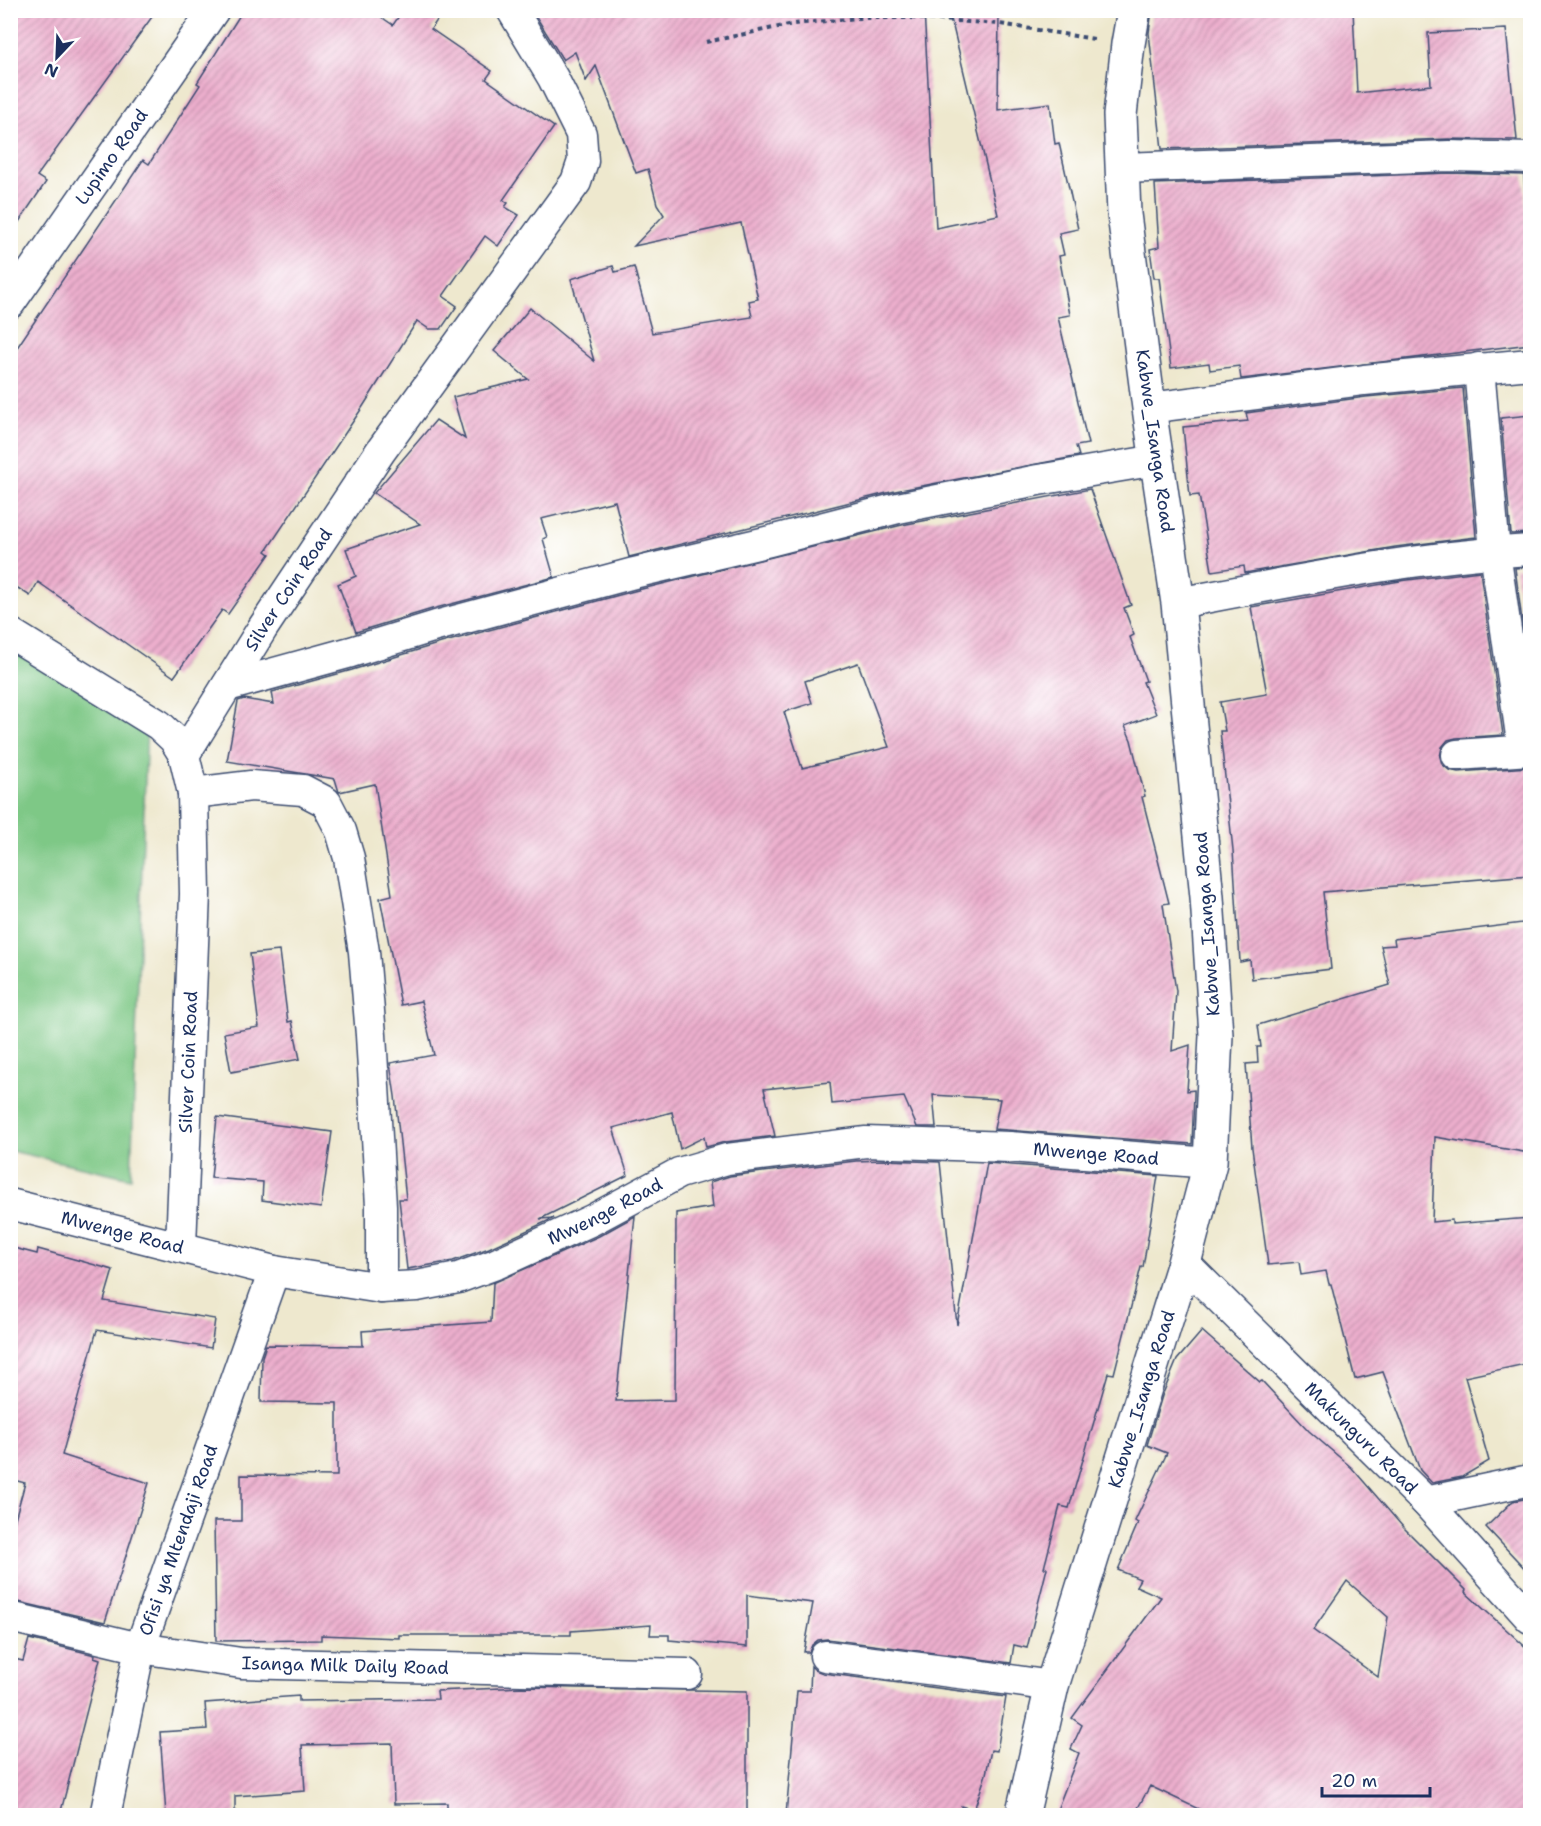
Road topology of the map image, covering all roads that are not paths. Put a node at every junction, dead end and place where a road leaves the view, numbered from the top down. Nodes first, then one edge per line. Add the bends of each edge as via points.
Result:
1 (214, 10) edge
2 (512, 10) edge
3 (1134, 10) edge
4 (1530, 158) edge
5 (1122, 168) junction
6 (10, 303) edge
7 (1530, 364) edge
8 (1479, 368) junction
9 (1149, 408) junction
10 (1157, 460) junction
11 (1530, 550) edge
12 (1495, 552) junction
13 (1178, 603) junction
14 (10, 633) edge
15 (227, 686) junction
16 (1527, 750) edge
17 (184, 755) junction
18 (1457, 755) dead end
19 (193, 793) junction
20 (1210, 1163) junction
21 (10, 1204) edge
22 (181, 1246) junction
23 (1184, 1263) junction
24 (274, 1271) junction
25 (381, 1287) junction
26 (1530, 1480) edge
27 (1426, 1502) junction
28 (10, 1617) edge
29 (1530, 1618) edge
30 (140, 1648) junction
31 (825, 1656) dead end
32 (687, 1674) dead end
33 (1052, 1686) junction
34 (105, 1815) edge
35 (1022, 1815) edge

1 - 6 street, Lupimo Road
2 - 15 street, Silver Coin Road via 581,134 583,161 576,182 380,452
3 - 5 street, Kabwe_Isanga Road via 1120,116
4 - 5 street via 1449,156
5 - 9 street, Kabwe_Isanga Road via 1124,213
7 - 8 street
8 - 9 street
8 - 12 street
9 - 10 street, Kabwe_Isanga Road
10 - 13 street, Kabwe_Isanga Road
10 - 15 street via 898,508 634,573
11 - 12 street
12 - 13 street via 1322,576
12 - 16 street
13 - 20 street, Kabwe_Isanga Road via 1207,897 1216,1035
14 - 17 street via 159,725
15 - 17 street, Silver Coin Road
16 - 18 street
17 - 19 street, Silver Coin Road
19 - 22 street, Silver Coin Road via 195,894
19 - 25 street via 251,786 303,790 326,802 341,831 364,952 381,1206
20 - 23 street, Kabwe_Isanga Road
20 - 25 street, Mwenge Road via 1010,1147 866,1142 727,1159 679,1173 592,1220 486,1268 417,1286
21 - 22 street, Mwenge Road
22 - 24 street, Mwenge Road
23 - 27 street, Makunguru Road
23 - 33 street, Kabwe_Isanga Road
24 - 25 street, Mwenge Road
24 - 30 street, Ofisi ya Mtendaji Road
26 - 27 street
27 - 29 street, Makunguru Road
28 - 30 street, Isanga Milk Daily Road
30 - 32 street, Isanga Milk Daily Road via 241,1663
30 - 34 street, Ofisi ya Mtendaji Road
31 - 33 street
33 - 35 street, Kabwe_Isanga Road

